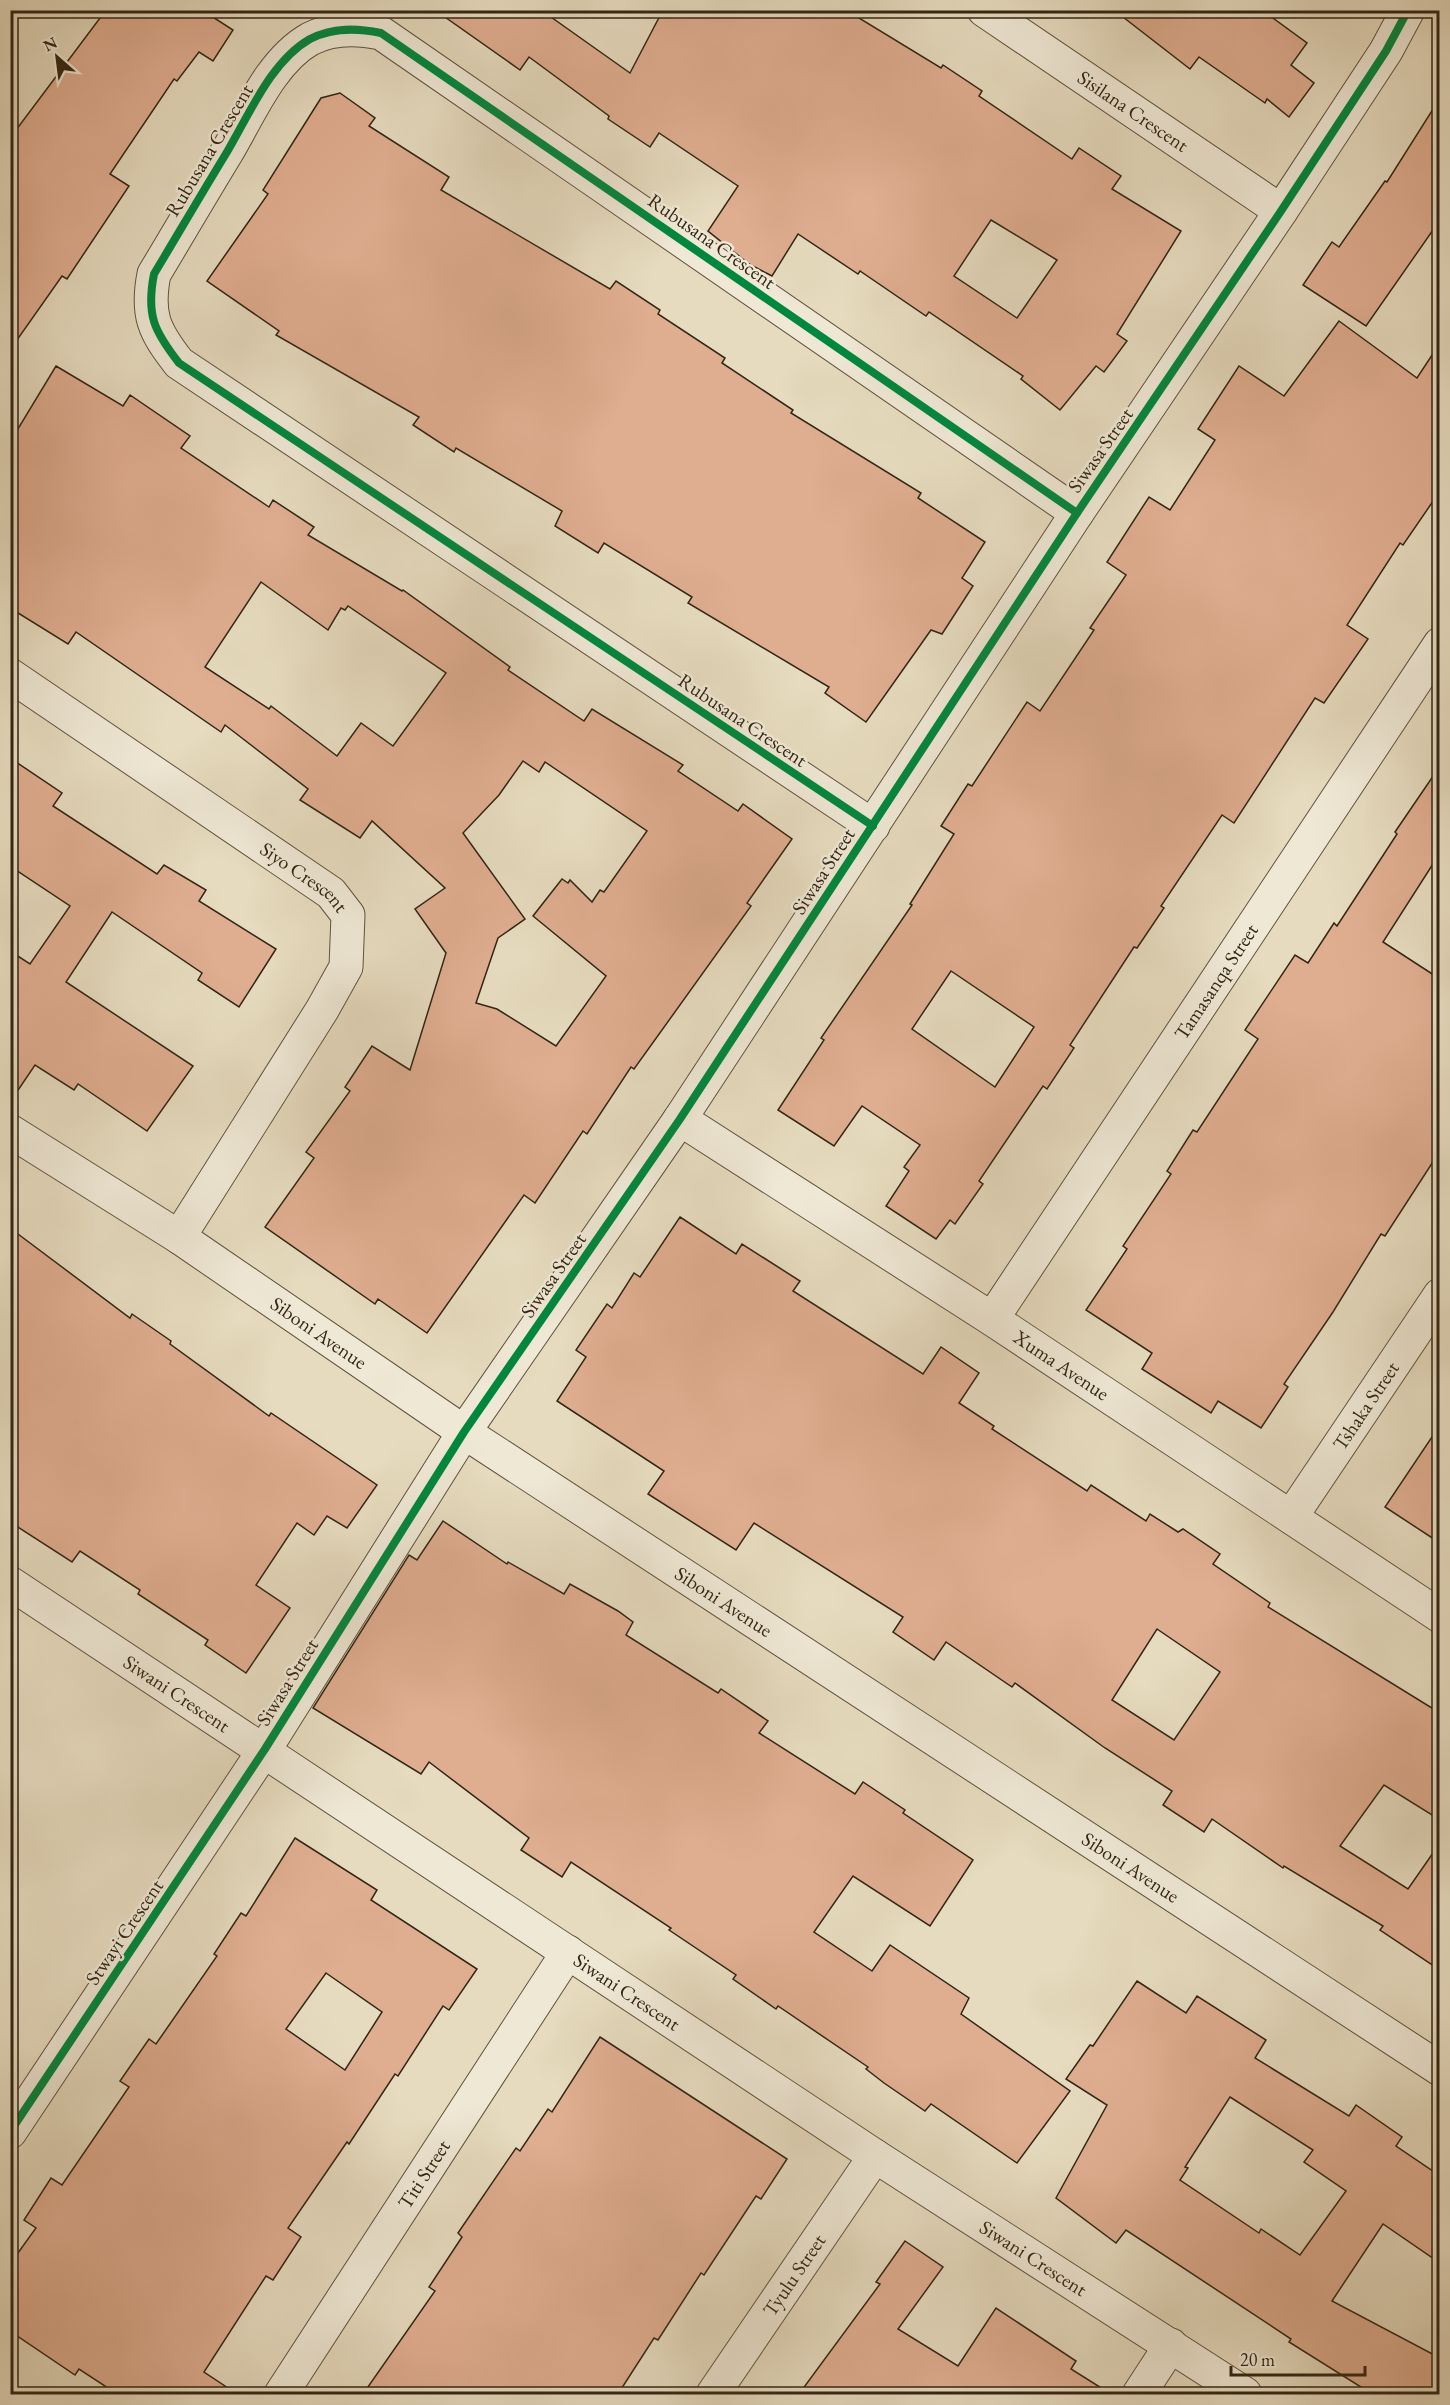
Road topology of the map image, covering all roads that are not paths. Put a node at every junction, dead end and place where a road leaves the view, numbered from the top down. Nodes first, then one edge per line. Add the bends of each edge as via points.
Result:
1 (984, 10) edge
2 (1408, 10) edge
3 (1281, 211) junction
4 (1077, 513) junction
5 (1440, 644) edge
6 (10, 675) edge
7 (873, 826) junction
8 (680, 1119) junction
9 (10, 1131) edge
10 (179, 1237) junction
11 (1440, 1295) edge
12 (992, 1319) junction
13 (464, 1432) junction
14 (1292, 1517) junction
15 (10, 1583) edge
16 (1440, 1616) edge
17 (265, 1749) junction
18 (568, 1952) junction
19 (1440, 2069) edge
20 (10, 2133) edge
21 (875, 2156) junction
22 (1171, 2345) junction
23 (281, 2394) edge
24 (713, 2394) edge
25 (1139, 2394) edge
26 (1245, 2394) edge

1 - 3 street, Sisilana Crescent
2 - 3 street, Siwasa Street via 1386,51
3 - 4 street, Siwasa Street
4 - 7 street, Siwasa Street
4 - 7 street, Rubusana Crescent via 381,33 357,28 333,31 310,40 287,58 263,92 154,274 149,300 152,319 161,340 179,363
5 - 12 street, Tamasanqa Street
6 - 10 street, Siyo Crescent via 332,893 348,915 346,967
7 - 8 street, Siwasa Street
8 - 12 street, Xuma Avenue
8 - 13 street, Siwasa Street
9 - 10 street, Siboni Avenue
10 - 13 street, Siboni Avenue
11 - 14 street, Tshaka Street
12 - 14 street, Xuma Avenue
13 - 17 street, Siwasa Street
13 - 19 street, Siboni Avenue
14 - 16 street, Xuma Avenue
15 - 17 street, Siwani Crescent
17 - 18 street, Siwani Crescent
17 - 20 street, Stwayi Crescent
18 - 21 street, Siwani Crescent
18 - 23 street, Titi Street
21 - 22 street, Siwani Crescent
21 - 24 street, Tyulu Street
22 - 25 street
22 - 26 street, Siwani Crescent

